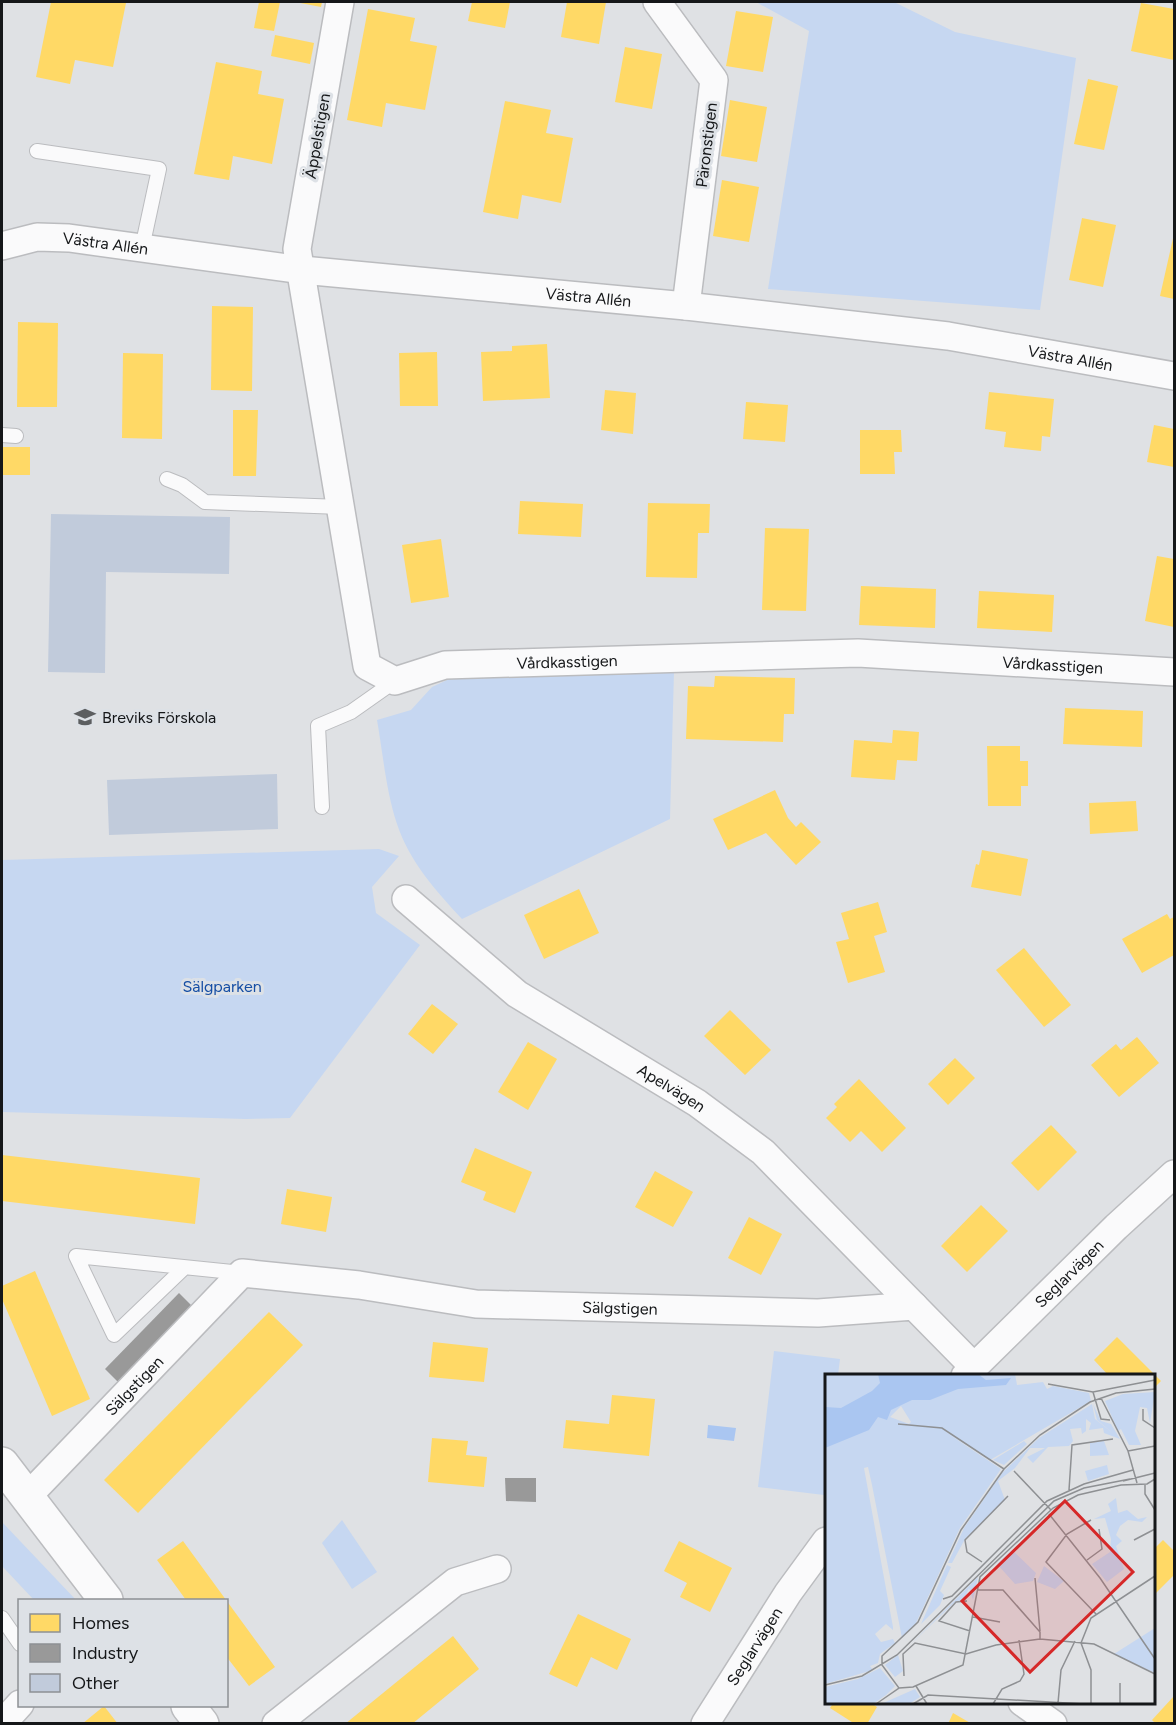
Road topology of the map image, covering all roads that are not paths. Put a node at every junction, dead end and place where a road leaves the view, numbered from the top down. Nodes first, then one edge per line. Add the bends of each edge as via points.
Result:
1 (340, 2) edge
2 (657, 2) edge
3 (37, 151) dead end
4 (2, 246) edge
5 (142, 248) junction
6 (302, 270) junction
7 (686, 306) junction
8 (1174, 376) edge
9 (2, 435) edge
10 (16, 436) dead end
11 (167, 479) dead end
12 (341, 507) junction
13 (1174, 672) edge
14 (395, 681) junction
15 (322, 807) dead end
16 (406, 899) dead end
17 (1174, 1174) edge
18 (184, 1268) junction
19 (242, 1273) junction
20 (914, 1306) junction
21 (969, 1371) edge
22 (2, 1464) edge
23 (26, 1498) junction
24 (822, 1556) edge
25 (497, 1569) dead end
26 (105, 1599) edge
27 (2, 1618) edge
28 (18, 1641) edge
29 (1025, 1704) edge
30 (18, 1706) edge
31 (189, 1707) edge
32 (2, 1724) edge
33 (202, 1724) edge
34 (276, 1724) edge
35 (705, 1724) edge
36 (1053, 1724) edge

1 - 6 street, Äppelstigen via 297,249
2 - 7 street, Päronstigen via 714,80
3 - 5 lane via 159,169
4 - 5 street, Västra Allén via 37,237
5 - 6 street, Västra Allén
6 - 7 street, Västra Allén
6 - 12 street
7 - 8 street, Västra Allén via 948,336
9 - 10 lane
11 - 12 lane via 205,502
12 - 14 street via 367,666
13 - 14 street, Vårdkasstigen via 858,653 445,665
14 - 15 lane via 351,712 318,726
16 - 20 street, Apelvägen via 517,994 698,1103 763,1152
17 - 21 street, Seglarvägen
18 - 18 lane, Sälgstigen via 87,1257 76,1256 114,1335
18 - 19 lane, Sälgstigen
19 - 20 street, Sälgstigen via 359,1285 476,1304 818,1313
19 - 23 street, Sälgstigen
20 - 21 street
22 - 23 street
23 - 26 street
24 - 35 street, Seglarvägen via 788,1593
25 - 34 street via 455,1582
27 - 28 lane
29 - 36 street
30 - 32 street
31 - 33 street

